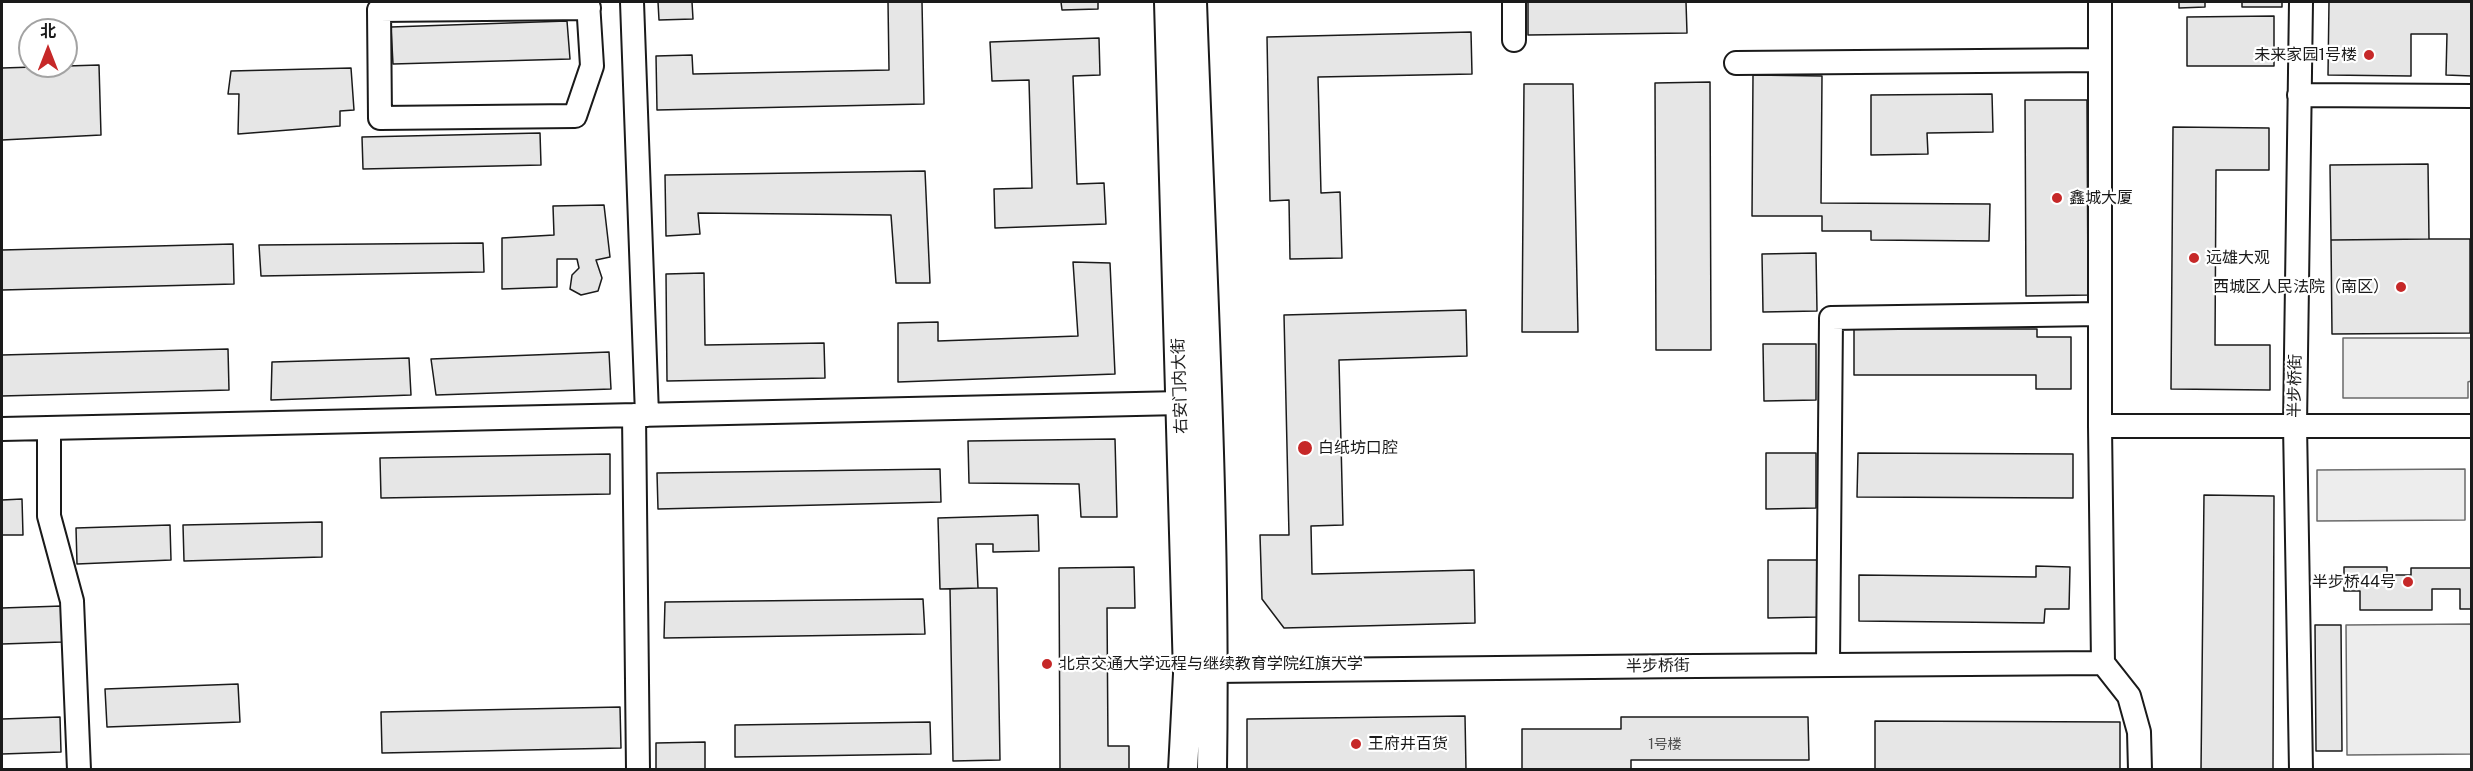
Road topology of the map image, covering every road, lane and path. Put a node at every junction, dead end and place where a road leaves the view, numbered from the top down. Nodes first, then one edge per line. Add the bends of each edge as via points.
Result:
1 (632, 2) edge
2 (1169, 2) edge
3 (1192, 2) edge
4 (1514, 2) edge
5 (2100, 2) edge
6 (2301, 2) edge
7 (589, 4) edge
8 (1514, 40) dead end
9 (2100, 60) junction
10 (1736, 63) dead end
11 (2299, 95) junction
12 (2472, 96) edge
13 (2100, 314) junction
14 (1182, 403) junction
15 (640, 415) junction
16 (2295, 425) junction
17 (2100, 426) junction
18 (2472, 426) edge
19 (2, 429) edge
20 (50, 429) junction
21 (1828, 663) junction
22 (2103, 663) junction
23 (1213, 671) junction
24 (79, 770) edge
25 (638, 770) edge
26 (1184, 770) edge
27 (1212, 770) edge
28 (2140, 770) edge
29 (2301, 770) edge

1 - 15 street
2 - 14 main road, 右安门内大街
3 - 23 main road, 右安门内大街
4 - 8 street
5 - 9 street
6 - 11 street, 半步桥街
7 - 7 street via 592,66 575,116 380,118 379,10
9 - 10 street
9 - 13 street
11 - 12 street
11 - 16 street, 半步桥街
13 - 17 street
13 - 21 street via 1831,318
14 - 15 street
14 - 26 main road, 右安门内大街 via 1188,674
15 - 20 street
15 - 25 street
16 - 17 street
16 - 18 street
16 - 29 street, 半步桥街
17 - 22 street
19 - 20 street
20 - 24 street via 49,516 72,601
21 - 22 street, 半步桥街
21 - 23 street, 半步桥街
22 - 28 street via 2129,696 2139,732
23 - 27 main road, 右安门内大街

